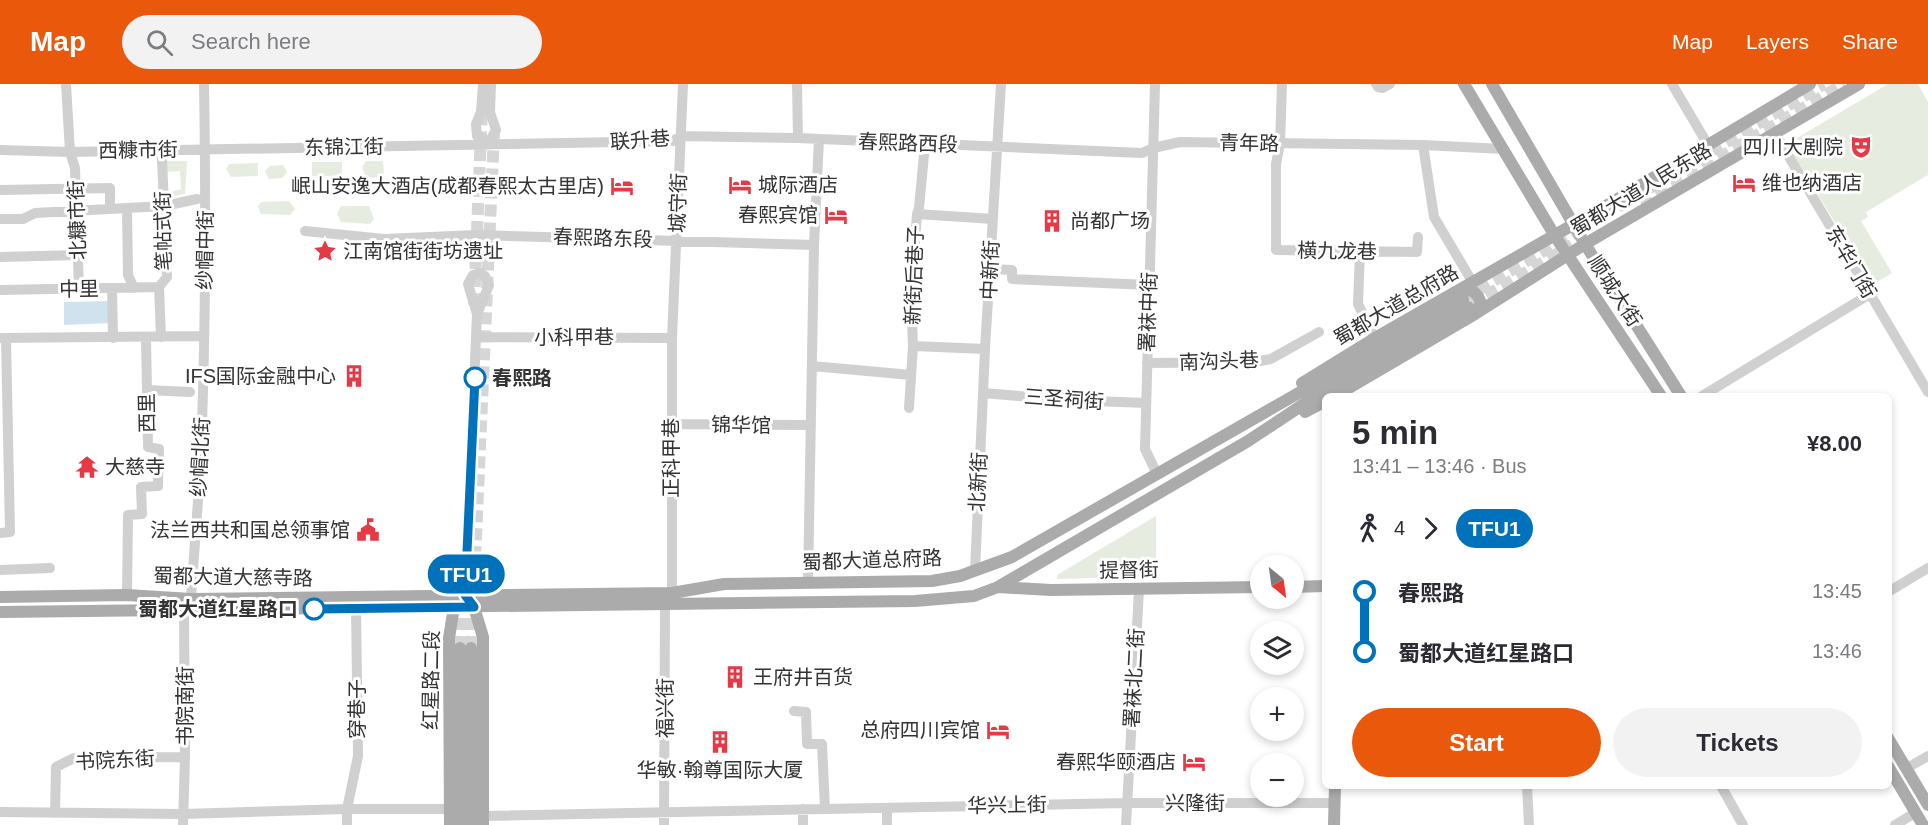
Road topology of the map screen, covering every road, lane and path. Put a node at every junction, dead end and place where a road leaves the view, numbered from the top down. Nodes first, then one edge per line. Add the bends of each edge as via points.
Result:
1 (66, 84) edge
2 (204, 84) edge
3 (483, 84) edge
4 (491, 84) edge
5 (683, 84) edge
6 (797, 84) edge
7 (1001, 84) edge
8 (1155, 84) edge
9 (1282, 84) edge
10 (1376, 84) edge
11 (1390, 84) edge
12 (1464, 84) edge
13 (1492, 84) edge
14 (1672, 84) edge
15 (1810, 84) edge
16 (1859, 84) edge
17 (1775, 132) junction
18 (681, 136) junction
19 (798, 138) junction
20 (819, 139) junction
21 (925, 144) junction
22 (1280, 144) junction
23 (482, 145) joint
24 (1423, 145) junction
25 (1708, 145) junction
26 (998, 147) junction
27 (1153, 148) junction
28 (206, 149) junction
29 (1503, 149) junction
30 (0, 150) edge
31 (70, 152) junction
32 (162, 159) dead end
33 (0, 189) edge
34 (76, 189) junction
35 (197, 199) dead end
36 (164, 206) junction
37 (127, 208) junction
38 (110, 209) junction
39 (77, 211) junction
40 (916, 214) junction
41 (0, 219) edge
42 (993, 219) junction
43 (1574, 225) junction
44 (305, 231) dead end
45 (1555, 236) junction
46 (1418, 237) dead end
47 (676, 240) junction
48 (1585, 244) junction
49 (814, 245) junction
50 (1360, 251) junction
51 (79, 255) junction
52 (1568, 255) junction
53 (0, 257) edge
54 (990, 269) junction
55 (1473, 283) junction
56 (1149, 285) junction
57 (159, 287) junction
58 (112, 288) junction
59 (134, 288) junction
60 (79, 289) junction
61 (0, 290) edge
62 (1870, 294) junction
63 (1467, 302) junction
64 (477, 314) tunnel mouth
65 (672, 322) joint
66 (1319, 332) dead end
67 (204, 336) junction
68 (146, 337) junction
69 (161, 337) junction
70 (476, 337) junction
71 (3, 338) edge
72 (113, 338) junction
73 (672, 338) junction
74 (1376, 338) junction
75 (913, 346) junction
76 (985, 349) junction
77 (204, 351) joint
78 (1147, 363) junction
79 (812, 366) junction
80 (911, 375) junction
81 (3, 385) edge
82 (147, 390) junction
83 (190, 392) dead end
84 (1928, 392) edge
85 (983, 393) junction
86 (1339, 393) edge
87 (1659, 393) edge
88 (1679, 393) edge
89 (1707, 393) edge
90 (1322, 403) edge
91 (1146, 404) junction
92 (909, 408) dead end
93 (671, 424) junction
94 (1241, 425) junction
95 (811, 426) junction
96 (1248, 441) junction
97 (1157, 474) junction
98 (0, 533) edge
99 (50, 568) dead end
100 (1928, 568) edge
101 (0, 570) edge
102 (975, 571) junction
103 (808, 582) junction
104 (1322, 586) edge
105 (998, 587) junction
106 (1250, 587) edge
107 (1304, 587) edge
108 (1139, 590) junction
109 (1892, 590) edge
110 (672, 593) junction
111 (127, 594) junction
112 (465, 595) junction
113 (0, 597) edge
114 (191, 599) junction
115 (665, 604) junction
116 (454, 607) junction
117 (474, 607) junction
118 (357, 608) junction
119 (184, 611) junction
120 (0, 612) edge
121 (794, 711) dead end
122 (1892, 744) edge
123 (1928, 756) edge
124 (185, 757) junction
125 (1907, 768) junction
126 (1892, 773) edge
127 (1335, 789) edge
128 (1527, 789) edge
129 (1723, 789) edge
130 (1127, 803) junction
131 (1334, 803) junction
132 (1928, 805) edge
133 (887, 808) junction
134 (347, 809) junction
135 (450, 809) junction
136 (803, 809) junction
137 (825, 809) junction
138 (0, 812) edge
139 (664, 812) junction
140 (55, 813) junction
141 (1916, 813) junction
142 (183, 819) edge
143 (483, 820) edge
144 (347, 825) edge
145 (450, 825) edge
146 (462, 825) edge
147 (473, 825) edge
148 (664, 825) edge
149 (803, 825) edge
150 (887, 825) edge
151 (1126, 825) edge
152 (1334, 825) edge
153 (1529, 825) edge
154 (1743, 825) edge
155 (1895, 825) edge
156 (1923, 825) edge

1 - 31 street, 北糠市街
2 - 28 street, 纱帽中街
3 - 4 street via 482,112 475,128 477,136 485,141 496,130 490,112
5 - 18 street, 城守街
6 - 19 street
7 - 26 street, 中新街
8 - 27 street, 署袜中街
9 - 22 street
10 - 11 street via 1383,88
12 - 29 main road, 顺城大街
13 - 43 main road, 顺城大街
14 - 25 street
15 - 25 main road, 蜀都大道人民东路
16 - 17 main road, 蜀都大道人民东路
17 - 48 main road, 蜀都大道人民东路
17 - 62 street, 东华门街
18 - 19 street, 联升巷
18 - 23 street, 联升巷 via 673,141
18 - 47 street, 城守街
19 - 20 street
20 - 21 street, 春熙路西段
20 - 49 street
21 - 26 street, 春熙路西段
21 - 40 street, 新街后巷子
22 - 24 street, 青年路
22 - 27 street, 青年路 via 1180,142
22 - 50 street, 横九龙巷 via 1275,164 1276,250
23 - 28 street, 东锦江街
24 - 29 street, 青年路
24 - 55 street via 1434,217
25 - 43 main road, 蜀都大道人民东路
26 - 27 street, 青年路 via 1142,153
26 - 42 street, 中新街
27 - 56 street, 署袜中街
28 - 31 street, 西糠市街
28 - 67 street, 纱帽中街
29 - 45 main road, 顺城大街
30 - 31 street, 西糠市街
31 - 34 street, 北糠市街
32 - 36 street, 笔帖式街
33 - 34 street
34 - 38 street via 110,188
34 - 39 street, 北糠市街
35 - 36 street
36 - 37 street
36 - 57 street, 笔帖式街 via 167,277
37 - 38 street
37 - 59 street via 128,274
38 - 39 street
39 - 41 street
39 - 51 street, 北糠市街
40 - 42 street
40 - 75 street, 新街后巷子 via 911,296
42 - 54 street, 中新街
43 - 45 main road, 蜀都大道总府路
43 - 48 main road, 顺城大街
44 - 47 street, 春熙路东段 via 384,239 476,235
45 - 52 main road, 顺城大街
45 - 55 main road, 蜀都大道总府路
46 - 50 street, 横九龙巷 via 1418,252
47 - 49 street, 春熙路东段
47 - 65 street, 城守街
48 - 52 main road, 蜀都大道人民东路
48 - 88 main road, 顺城大街
49 - 79 street
50 - 74 street via 1358,304
51 - 53 street
51 - 60 street, 北糠市街
52 - 63 main road, 蜀都大道总府路
52 - 87 main road, 顺城大街
54 - 56 street via 1012,270 1012,279
54 - 76 street, 中新街
55 - 63 main road, 蜀都大道总府路
56 - 78 street, 署袜中街
57 - 59 street, 中里
57 - 69 street, 笔帖式街
58 - 59 street, 中里
58 - 60 street, 中里
58 - 72 street
60 - 61 street, 中里
62 - 84 street, 东华门街
62 - 89 street
63 - 74 main road, 蜀都大道总府路
63 - 86 main road, 蜀都大道总府路
63 - 94 main road, 蜀都大道总府路
63 - 96 main road, 蜀都大道总府路
64 - 70 street
65 - 73 street, 正科甲巷
66 - 78 street, 南沟头巷 via 1271,359
67 - 69 street
67 - 77 street, 纱帽中街
68 - 69 street
68 - 72 street
68 - 82 street, 西里
70 - 73 street, 小科甲巷
70 - 112 street
71 - 72 street
71 - 81 street
73 - 93 street, 正科甲巷
74 - 94 main road, 蜀都大道总府路 via 1313,375
75 - 76 street
75 - 80 street, 新街后巷子
76 - 85 street, 中新街
77 - 114 street, 纱帽北街
78 - 91 street, 署袜中街
79 - 80 street
79 - 95 street
80 - 92 street, 新街后巷子
81 - 98 street via 10,532
82 - 83 street
82 - 111 street, 西里 via 148,447 159,449 158,486 141,486 142,514 128,515
85 - 91 street, 三圣祠街
85 - 102 street, 北新街
90 - 96 main road, 蜀都大道总府路
91 - 97 street, 署袜中街 via 1144,449
93 - 95 street, 锦华馆
93 - 110 street, 正科甲巷
94 - 97 main road, 蜀都大道总府路
95 - 103 street
96 - 105 main road, 蜀都大道总府路
97 - 102 main road, 蜀都大道总府路 via 1012,557
99 - 101 street
100 - 109 street
102 - 103 main road, 蜀都大道总府路 via 932,581
103 - 110 main road, 蜀都大道总府路 via 724,584
104 - 107 main road
105 - 108 main road, 提督街
105 - 115 main road, 蜀都大道总府路 via 974,596 943,600
106 - 108 main road, 提督街
108 - 130 street, 署袜北二街
110 - 112 main road, 蜀都大道总府路
111 - 113 main road, 蜀都大道大慈寺路
111 - 114 main road, 蜀都大道大慈寺路
112 - 114 main road, 蜀都大道大慈寺路
112 - 116 main road, 红星路二段
112 - 117 main road
114 - 119 street
115 - 117 main road, 蜀都大道总府路
115 - 139 street, 福兴街
116 - 117 main road, 蜀都大道大慈寺路
116 - 118 main road, 蜀都大道大慈寺路
116 - 135 main road, 红星路二段 via 449,638
117 - 143 main road via 483,637
118 - 119 main road, 蜀都大道大慈寺路
118 - 134 street, 穿巷子 via 358,756
119 - 120 main road, 蜀都大道大慈寺路
119 - 124 street, 书院南街
121 - 137 street via 806,712 807,744 822,744
122 - 125 main road
123 - 125 street
124 - 140 street, 书院东街 via 74,758 56,767
124 - 142 street, 书院南街
125 - 132 main road
126 - 141 main road
127 - 131 main road
128 - 153 street
129 - 154 street
130 - 131 street, 兴隆街
130 - 133 street, 华兴上街
130 - 151 street, 署袜北二街
131 - 152 main road
133 - 137 street, 华兴上街
133 - 150 street
134 - 135 street
134 - 142 street
134 - 144 street, 穿巷子
135 - 145 main road, 红星路二段
136 - 137 street, 华兴上街
136 - 139 street, 华兴上街
136 - 149 street
138 - 140 street
139 - 143 street, 华兴上街
139 - 148 street, 福兴街
140 - 142 street
141 - 155 street
141 - 156 main road
146 - 147 main road via 466,648

